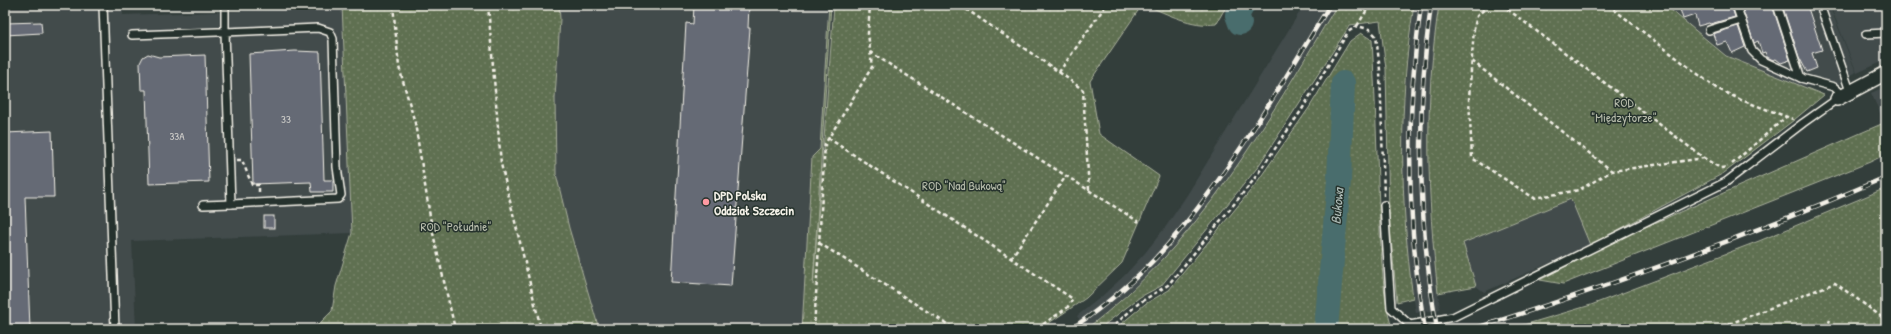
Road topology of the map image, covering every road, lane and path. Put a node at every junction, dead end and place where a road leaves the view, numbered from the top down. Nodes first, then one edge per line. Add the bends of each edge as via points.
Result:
1 (103, 5) edge
2 (224, 5) edge
3 (393, 5) edge
4 (488, 5) edge
5 (870, 5) edge
6 (960, 5) edge
7 (1106, 5) edge
8 (1370, 5) edge
9 (1489, 5) edge
10 (1502, 5) edge
11 (1608, 5) edge
12 (1736, 5) edge
13 (1777, 5) edge
14 (1820, 5) edge
15 (1741, 20) junction
16 (1357, 26) junction
17 (1709, 30) dead end
18 (225, 32) junction
19 (1886, 33) edge
20 (1866, 34) dead end
21 (132, 35) dead end
22 (870, 51) junction
23 (1472, 61) junction
24 (1059, 72) junction
25 (1886, 74) edge
26 (1801, 78) junction
27 (1844, 95) junction
28 (1786, 117) junction
29 (1794, 120) dead end
30 (828, 138) junction
31 (1704, 158) junction
32 (229, 160) junction
33 (1612, 171) junction
34 (1066, 176) junction
35 (258, 185) dead end
36 (1089, 190) junction
37 (231, 204) junction
38 (203, 205) dead end
39 (1384, 205) joint
40 (1138, 222) dead end
41 (819, 243) junction
42 (1011, 258) junction
43 (1830, 320) dead end
44 (1886, 320) edge
45 (115, 329) edge
46 (455, 329) edge
47 (541, 329) edge
48 (814, 329) edge
49 (955, 329) edge
50 (1036, 329) edge
51 (1110, 329) edge
52 (1716, 329) edge
53 (1826, 329) edge

1 - 45 lane
2 - 18 lane
3 - 46 path via 399,67 415,123 432,229
4 - 47 path via 501,164
5 - 22 path
6 - 24 path
7 - 24 path
8 - 16 path
9 - 23 path via 1477,16
10 - 31 path
11 - 28 path via 1716,88
12 - 15 lane
13 - 26 lane
14 - 27 lane
15 - 17 lane
15 - 26 lane via 1752,51 1761,60
16 - 39 path via 1369,29 1376,36 1380,70
16 - 51 path via 1348,32 1300,111 1252,182 1168,285 1139,303
18 - 21 lane
18 - 32 lane
18 - 37 lane via 318,28 327,30 332,35 337,167 341,195 335,200
19 - 20 lane
22 - 30 path via 872,67
22 - 34 path
23 - 33 path
23 - 33 path via 1469,99 1472,158 1534,198 1579,190
24 - 36 path via 1083,90
25 - 27 street
26 - 27 lane via 1834,87
27 - 39 lane via 1726,182 1453,317 1410,325 1391,308
28 - 29 path
28 - 31 path via 1727,167 1720,168
30 - 41 path via 825,144
30 - 42 path
31 - 33 path
32 - 35 path via 242,160 252,185
32 - 37 lane
34 - 36 path
34 - 42 path
36 - 40 path
37 - 38 lane
41 - 48 path
41 - 49 path
42 - 50 path via 1073,299 1067,308
43 - 53 path
44 - 52 path via 1835,283

